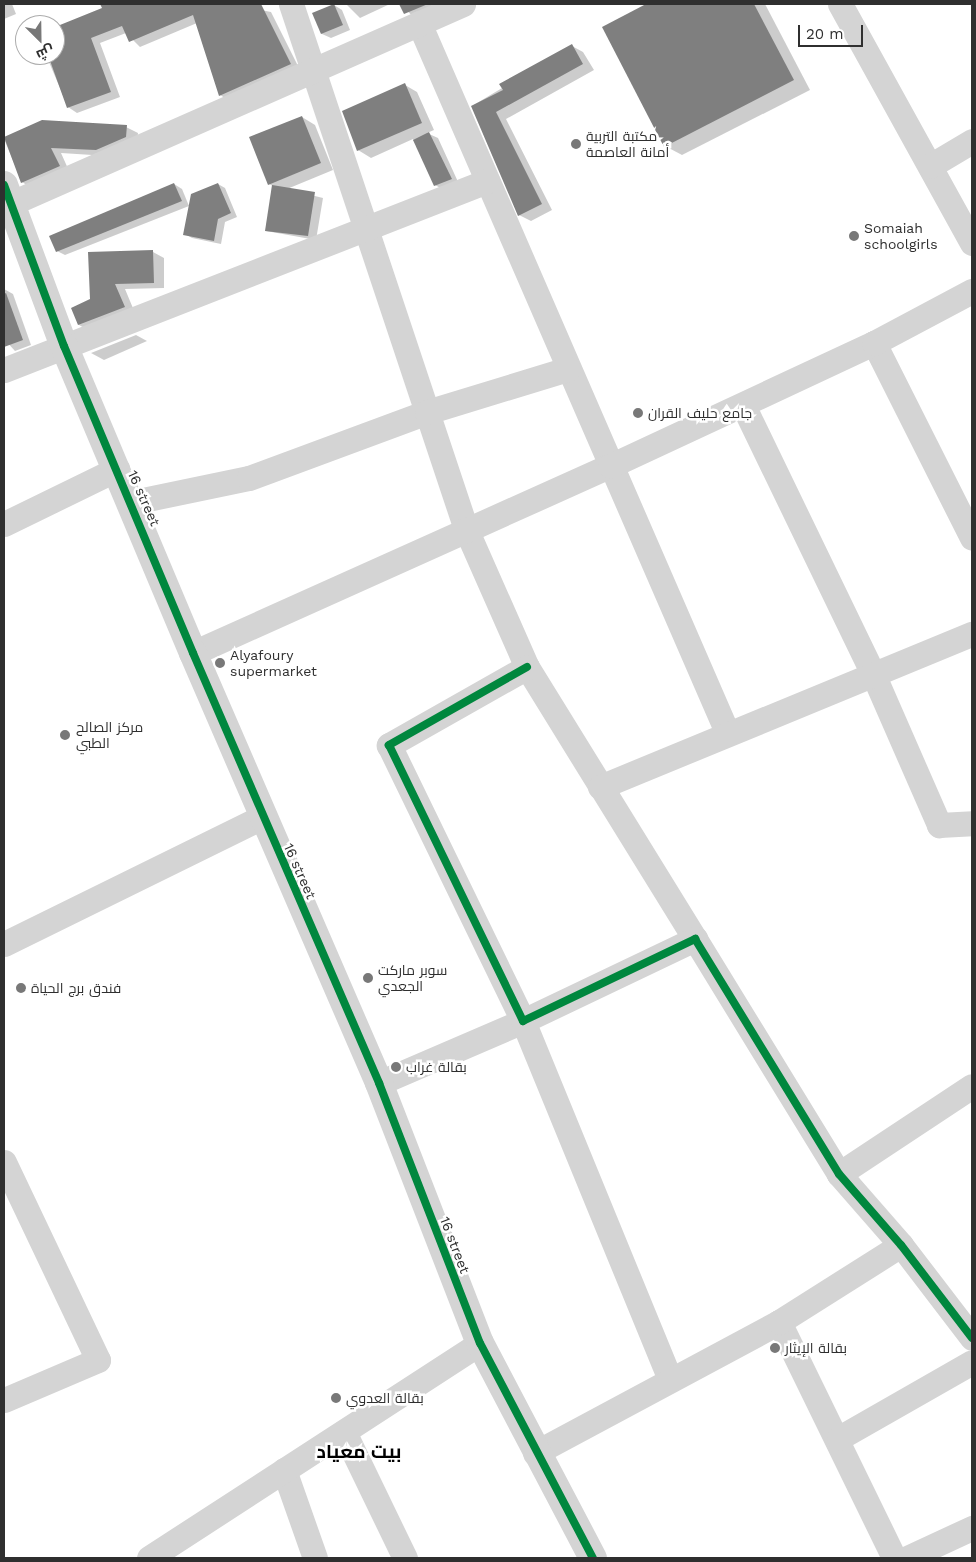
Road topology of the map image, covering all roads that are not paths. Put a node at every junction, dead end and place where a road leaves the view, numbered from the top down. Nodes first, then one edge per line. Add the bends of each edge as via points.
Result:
1 (291, 4) edge
2 (462, 4) edge
3 (840, 4) edge
4 (419, 23) junction
5 (315, 69) junction
6 (972, 140) edge
7 (930, 166) junction
8 (487, 181) junction
9 (8, 194) edge
10 (365, 226) junction
11 (972, 243) edge
12 (972, 291) edge
13 (874, 343) junction
14 (64, 346) junction
15 (568, 369) junction
16 (4, 370) edge
17 (743, 405) junction
18 (427, 412) junction
19 (610, 466) junction
20 (118, 469) junction
21 (133, 502) junction
22 (4, 524) edge
23 (466, 529) junction
24 (972, 538) edge
25 (972, 634) edge
26 (193, 653) junction
27 (527, 667) junction
28 (874, 676) junction
29 (726, 732) junction
30 (600, 787) junction
31 (262, 817) junction
32 (972, 823) edge
33 (695, 939) junction
34 (4, 944) edge
35 (522, 1021) junction
36 (379, 1084) junction
37 (972, 1086) edge
38 (4, 1162) edge
39 (839, 1174) junction
40 (901, 1245) junction
41 (779, 1322) junction
42 (972, 1338) edge
43 (480, 1343) junction
44 (972, 1362) edge
45 (670, 1380) junction
46 (4, 1400) edge
47 (344, 1432) junction
48 (839, 1438) junction
49 (535, 1453) junction
50 (284, 1470) junction
51 (972, 1528) edge
52 (149, 1558) edge
53 (315, 1558) edge
54 (405, 1558) edge
55 (592, 1558) edge
56 (894, 1558) edge
57 (907, 1558) edge

1 - 5 street
2 - 4 street
3 - 7 street
4 - 5 street
4 - 8 street
5 - 9 street
5 - 10 street
6 - 7 street
7 - 11 street
8 - 10 street
8 - 15 street
9 - 14 street, 16 street
10 - 14 street
10 - 18 street
12 - 13 street
13 - 17 street
13 - 24 street
14 - 16 street
14 - 20 street, 16 street
15 - 18 street
15 - 19 street
17 - 19 street
17 - 28 street
18 - 21 street via 249,478
18 - 23 street
19 - 23 street
19 - 29 street
20 - 21 street, 16 street
20 - 22 street
21 - 26 street, 16 street
23 - 26 street
23 - 27 street
25 - 28 street
26 - 31 street, 16 street
27 - 30 street
27 - 35 street via 389,745
28 - 29 street
28 - 32 street via 939,825
29 - 30 street
30 - 33 street
31 - 34 street
31 - 36 street, 16 street
33 - 35 street
33 - 39 street
35 - 36 street
35 - 45 street
36 - 43 street, 16 street
37 - 39 street
38 - 46 street via 98,1360
39 - 40 street
40 - 41 street
40 - 42 street
41 - 45 street
41 - 48 street
43 - 47 street
43 - 49 street, 16 street
44 - 48 street
45 - 49 street
47 - 50 street
47 - 54 street
48 - 56 street
49 - 55 street, 16 street
50 - 52 street
50 - 53 street
51 - 57 street

